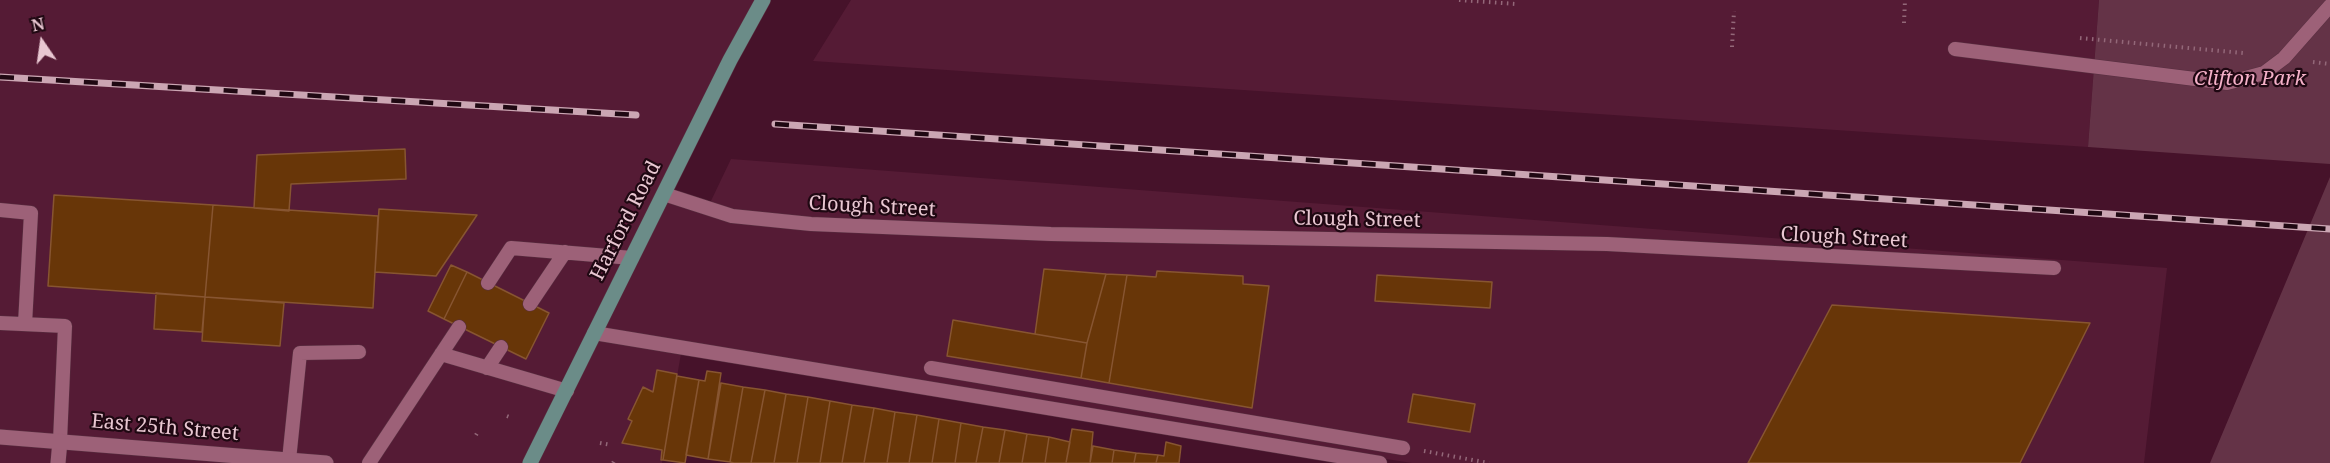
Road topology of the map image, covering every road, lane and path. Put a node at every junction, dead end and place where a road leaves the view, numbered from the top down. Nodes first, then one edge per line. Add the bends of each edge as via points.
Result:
1 (763, 0) edge
2 (1459, 0) edge
3 (1905, 0) edge
4 (1516, 4) dead end
5 (2330, 6) edge
6 (1734, 11) dead end
7 (1904, 23) dead end
8 (2075, 38) dead end
9 (1732, 47) dead end
10 (1956, 49) dead end
11 (2244, 53) dead end
12 (2284, 58) junction
13 (2330, 64) edge
14 (664, 194) junction
15 (0, 210) edge
16 (565, 252) junction
17 (632, 258) junction
18 (2054, 268) dead end
19 (488, 283) dead end
20 (530, 304) dead end
21 (0, 323) edge
22 (25, 324) junction
23 (459, 327) dead end
24 (594, 333) junction
25 (501, 347) dead end
26 (358, 352) dead end
27 (441, 354) junction
28 (488, 368) junction
29 (931, 368) dead end
30 (567, 391) junction
31 (479, 430) dead end
32 (476, 435) dead end
33 (0, 437) edge
34 (60, 441) junction
35 (600, 443) dead end
36 (611, 445) dead end
37 (1403, 447) joint
38 (616, 458) dead end
39 (244, 460) edge
40 (289, 460) junction
41 (58, 463) edge
42 (326, 463) edge
43 (369, 463) edge
44 (530, 463) edge
45 (613, 463) edge
46 (1380, 463) edge
47 (1489, 463) edge

1 - 14 main road, Harford Road
2 - 4 path
3 - 7 path
5 - 12 lane
6 - 9 path
8 - 11 path
10 - 12 lane via 2227,83 2264,73
12 - 13 path
14 - 17 main road, Harford Road
14 - 18 lane, Clough Street via 732,216 811,224 1050,234 1607,244
15 - 22 lane via 31,213
16 - 17 lane
16 - 19 lane via 511,248
16 - 20 lane
17 - 24 main road, Harford Road
21 - 22 lane
22 - 34 lane via 65,326
23 - 27 lane
24 - 30 main road, Harford Road
24 - 46 lane
25 - 28 lane
26 - 40 lane via 300,353
27 - 28 lane
27 - 43 lane
28 - 30 lane
29 - 37 lane
30 - 44 main road, Harford Road
31 - 32 path
33 - 34 main road, East 25th Street
34 - 39 main road, East 25th Street
34 - 41 main road
35 - 36 path
37 - 47 path
38 - 45 path
39 - 40 main road, East 25th Street
40 - 42 main road, East 25th Street

